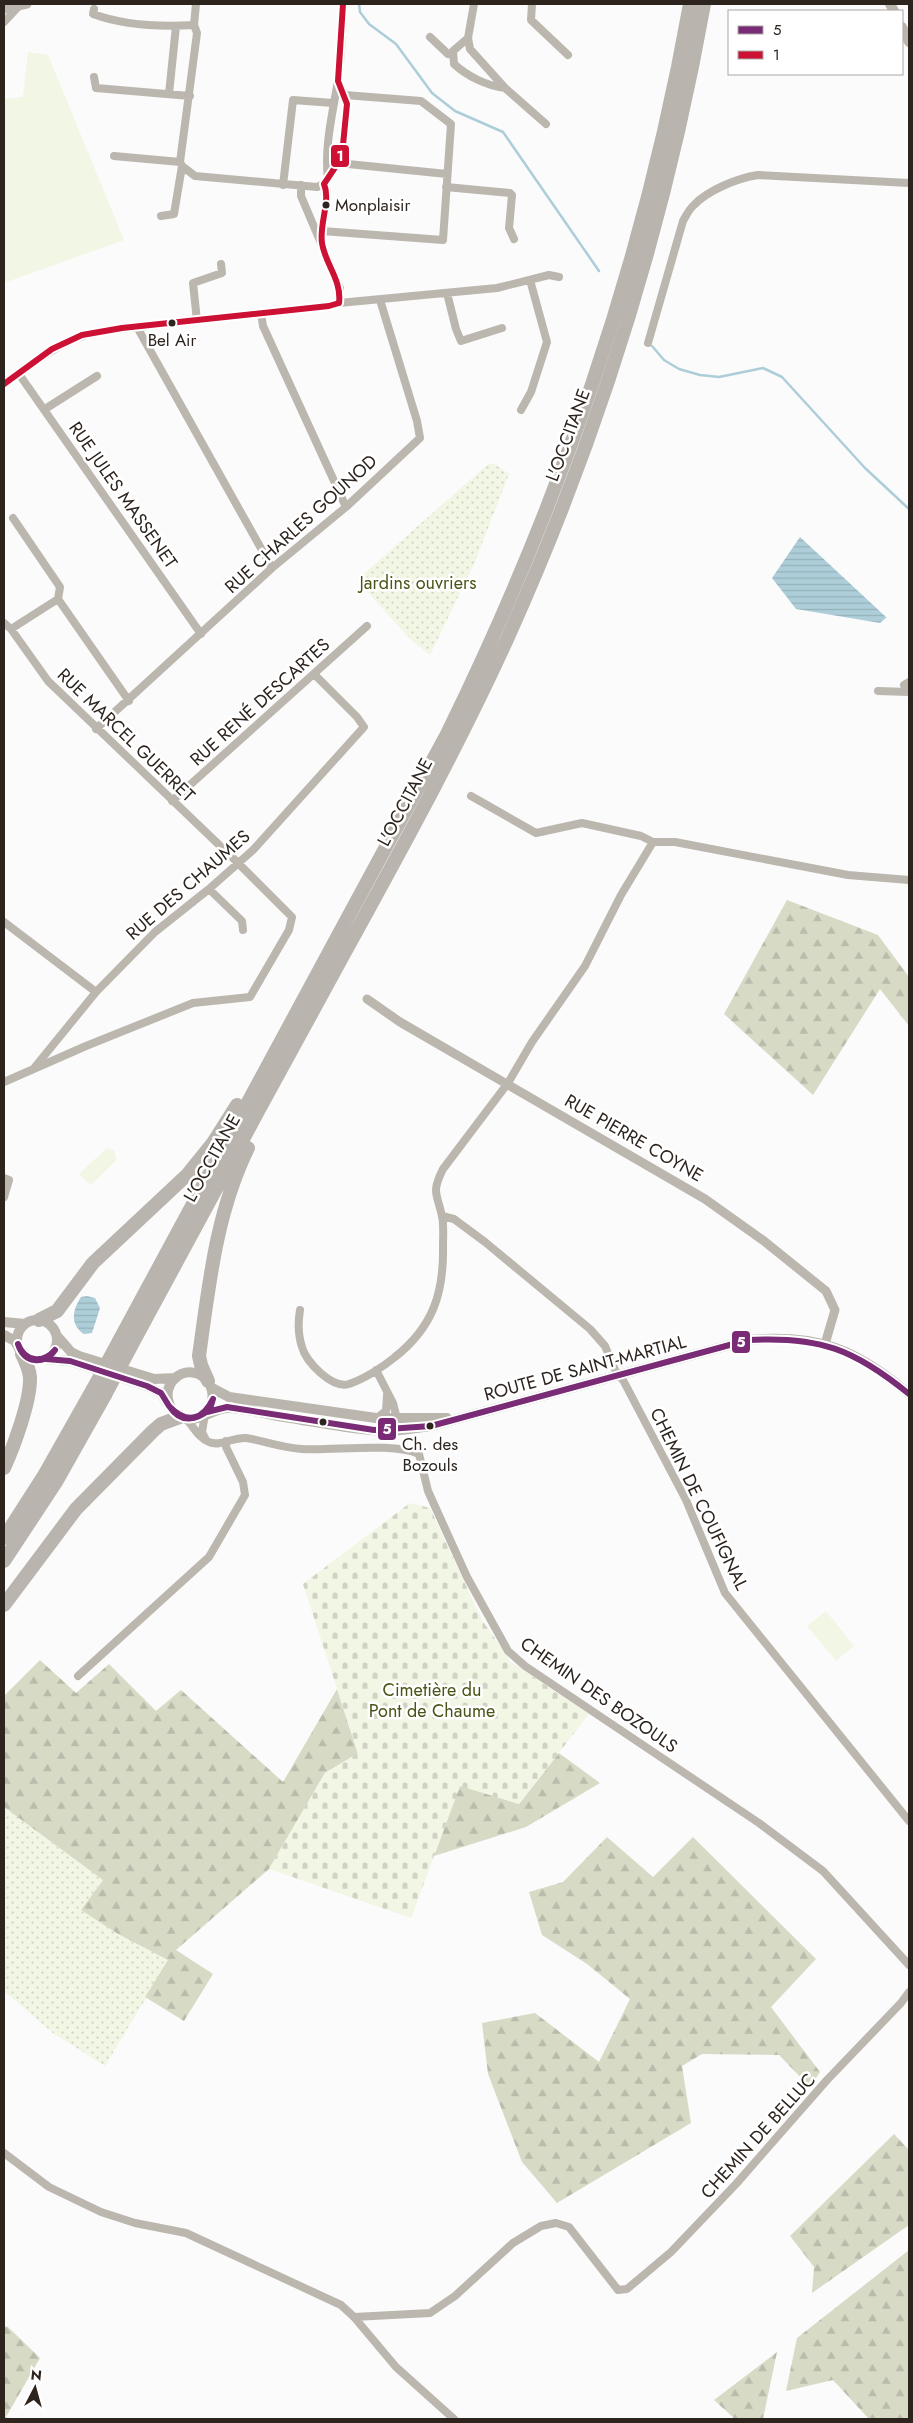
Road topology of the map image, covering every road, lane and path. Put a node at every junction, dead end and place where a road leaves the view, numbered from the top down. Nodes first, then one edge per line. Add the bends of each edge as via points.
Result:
1 (196, 4) edge
2 (343, 4) edge
3 (474, 4) edge
4 (532, 4) edge
5 (690, 4) edge
6 (704, 4) edge
7 (22, 5) edge
8 (4, 9) edge
9 (94, 9) dead end
10 (4, 22) edge
11 (194, 25) junction
12 (176, 26) junction
13 (903, 30) edge
14 (430, 37) dead end
15 (468, 38) junction
16 (909, 42) edge
17 (453, 55) junction
18 (568, 55) dead end
19 (94, 77) dead end
20 (338, 81) junction
21 (505, 88) junction
22 (169, 94) junction
23 (345, 95) junction
24 (190, 96) junction
25 (333, 103) junction
26 (546, 124) dead end
27 (114, 156) dead end
28 (338, 163) junction
29 (181, 164) junction
30 (447, 174) junction
31 (326, 182) junction
32 (909, 182) edge
33 (283, 185) junction
34 (300, 185) junction
35 (446, 187) junction
36 (162, 216) dead end
37 (322, 231) junction
38 (514, 239) dead end
39 (322, 247) junction
40 (221, 264) dead end
41 (559, 277) dead end
42 (530, 280) junction
43 (447, 293) junction
44 (380, 300) junction
45 (340, 303) junction
46 (261, 313) junction
47 (196, 320) junction
48 (137, 327) junction
49 (502, 328) dead end
50 (648, 343) dead end
51 (19, 374) junction
52 (97, 376) dead end
53 (4, 384) edge
54 (45, 410) junction
55 (521, 410) dead end
56 (346, 507) junction
57 (13, 518) dead end
58 (272, 568) junction
59 (58, 599) junction
60 (4, 623) edge
61 (367, 626) dead end
62 (11, 629) junction
63 (201, 634) junction
64 (314, 674) junction
65 (909, 682) edge
66 (878, 691) dead end
67 (908, 692) edge
68 (129, 701) junction
69 (96, 729) junction
70 (470, 796) dead end
71 (172, 801) junction
72 (653, 842) junction
73 (237, 862) junction
74 (909, 880) edge
75 (209, 889) junction
76 (4, 922) edge
77 (243, 930) dead end
78 (96, 992) junction
79 (367, 999) dead end
80 (34, 1068) junction
81 (271, 1074) junction
82 (4, 1082) edge
83 (508, 1083) junction
84 (4, 1178) edge
85 (4, 1197) edge
86 (442, 1216) junction
87 (300, 1310) dead end
88 (39, 1320) junction
89 (4, 1322) edge
90 (25, 1324) junction
91 (4, 1335) edge
92 (58, 1337) junction
93 (825, 1344) junction
94 (20, 1350) junction
95 (46, 1359) junction
96 (376, 1370) junction
97 (620, 1376) junction
98 (176, 1378) junction
99 (210, 1384) junction
100 (99, 1392) junction
101 (909, 1394) edge
102 (387, 1395) junction
103 (169, 1406) junction
104 (206, 1413) junction
105 (182, 1418) junction
106 (376, 1418) junction
107 (397, 1418) junction
108 (463, 1418) junction
109 (329, 1424) junction
110 (206, 1441) junction
111 (226, 1441) junction
112 (4, 1468) edge
113 (4, 1538) edge
114 (4, 1561) edge
115 (4, 1605) edge
116 (78, 1676) dead end
117 (909, 1821) edge
118 (909, 1965) edge
119 (909, 1992) edge
120 (4, 2153) edge
121 (354, 2317) junction
122 (454, 2419) edge

1 - 11 street
2 - 20 street
3 - 15 street
4 - 18 street via 531,20
5 - 81 highway, L'OCCITANE via 660,153 633,254 583,412 537,535 447,734
6 - 81 highway, L'OCCITANE via 673,156 646,258 587,443 550,539 459,739
7 - 8 street
7 - 10 street
9 - 12 street via 93,14 109,20
11 - 12 street
11 - 24 street via 197,33
12 - 22 street
13 - 16 main road
14 - 17 street
15 - 17 street via 459,44
15 - 21 street via 470,49
17 - 21 street via 454,64 462,71 492,86
19 - 22 street via 96,88
20 - 23 street
20 - 25 street
21 - 26 street
22 - 24 street
23 - 28 street via 343,145
23 - 30 street via 421,101 451,124
24 - 29 street
25 - 31 street
25 - 33 street via 293,100
27 - 29 street
28 - 30 street
28 - 31 street
29 - 33 street via 195,176
29 - 36 street via 174,214
30 - 35 street
31 - 34 street via 317,187
31 - 37 street
32 - 50 street via 758,175 715,190 694,204 683,221
33 - 34 street
34 - 39 street via 301,196
35 - 37 street via 443,240
35 - 38 street via 510,193 509,228
37 - 39 street
39 - 45 street via 340,288
40 - 47 street via 222,273 192,283
41 - 42 street via 549,275
42 - 43 street via 497,288
42 - 55 street via 547,342 531,392
43 - 44 street
43 - 49 street via 461,341
44 - 45 street
44 - 56 street, RUE CHARLES GOUNOD via 420,438
45 - 46 street
46 - 47 street
46 - 56 street via 263,326
47 - 48 street
48 - 51 street via 82,335 52,349
48 - 58 street
51 - 53 street
51 - 54 street, RUE JULES MASSENET
52 - 54 street
54 - 63 street, RUE JULES MASSENET
56 - 58 street, RUE CHARLES GOUNOD
57 - 59 street via 53,574 60,587
58 - 63 street, RUE CHARLES GOUNOD
59 - 62 street
59 - 68 street
60 - 62 street, RUE MARCEL GUERRET
61 - 64 street, RUE RENÉ DESCARTES
62 - 69 street, RUE MARCEL GUERRET via 48,681
63 - 68 street, RUE CHARLES GOUNOD
64 - 71 street, RUE RENÉ DESCARTES
64 - 73 street, RUE DES CHAUMES via 364,727 253,850
65 - 67 street via 904,686
66 - 67 street
68 - 69 street, RUE CHARLES GOUNOD
69 - 71 street, RUE MARCEL GUERRET
70 - 72 street via 536,833 582,823 641,836
71 - 73 street, RUE MARCEL GUERRET
72 - 74 street via 675,842 848,875
72 - 83 street via 584,966
73 - 75 street, RUE DES CHAUMES
73 - 80 street, RUE MARCEL GUERRET via 292,917 289,930 250,997 193,1002
75 - 77 street via 242,921
75 - 78 street, RUE DES CHAUMES via 155,932
76 - 78 street
78 - 80 street, RUE DES CHAUMES
79 - 83 street, RUE PIERRE COYNE via 400,1022
80 - 82 street
81 - 88 highway via 241,1099 213,1143 188,1174 93,1263 57,1311
81 - 99 highway via 262,1121 241,1163 218,1231 199,1356
81 - 100 highway, L'OCCITANE, bridge
83 - 86 street via 443,1169 435,1185
83 - 93 street, RUE PIERRE COYNE via 705,1199 818,1285 826,1292 835,1310
84 - 85 street via 9,1180
86 - 96 street via 443,1267 433,1313 416,1336
86 - 97 street, CHEMIN DE COUFIGNAL via 454,1219 485,1242 590,1329 605,1346
87 - 96 street via 298,1322 302,1349 325,1378 336,1384 348,1384
88 - 90 main road
88 - 92 main road via 51,1325
89 - 90 main road
90 - 94 main road via 18,1334
91 - 94 main road via 15,1341
92 - 95 main road via 56,1350
92 - 98 main road via 64,1346 79,1356 154,1380
93 - 97 main road, ROUTE DE SAINT-MARTIAL via 779,1338 748,1340
93 - 101 main road, ROUTE DE SAINT-MARTIAL via 871,1364
94 - 95 main road via 33,1360
94 - 112 highway via 28,1368 28,1391
95 - 103 main road via 70,1361 147,1386 161,1393
96 - 102 street
97 - 108 main road, ROUTE DE SAINT-MARTIAL
97 - 117 street, CHEMIN DE COUFIGNAL via 686,1500 725,1593
98 - 99 main road via 189,1373 203,1376
98 - 103 main road via 168,1390
99 - 104 main road via 213,1401
99 - 106 main road, ROUTE DE SAINT-MARTIAL via 229,1397
100 - 113 highway, L'OCCITANE
100 - 114 highway, L'OCCITANE via 56,1482
102 - 106 street via 386,1411
102 - 107 street via 394,1404
103 - 105 main road
104 - 105 main road via 198,1418
104 - 109 main road, ROUTE DE SAINT-MARTIAL via 227,1407
104 - 110 street via 202,1432
105 - 110 street
105 - 115 highway via 161,1424 76,1509
106 - 107 main road, ROUTE DE SAINT-MARTIAL
107 - 108 main road, ROUTE DE SAINT-MARTIAL
107 - 109 main road via 388,1426
108 - 109 main road, ROUTE DE SAINT-MARTIAL via 387,1431
110 - 111 street, CHEMIN DES BOZOULS via 218,1444
111 - 116 street via 245,1495 209,1556
111 - 118 street, CHEMIN DES BOZOULS via 246,1438 294,1448 392,1449 419,1454 428,1491 467,1576 508,1651 525,1666 759,1823 823,1871
119 - 121 street, CHEMIN DE BELLUC via 736,2184 671,2252 627,2289 621,2290 569,2227 556,2223 541,2226 513,2243 455,2296 430,2313
120 - 121 street via 49,2187 102,2212 134,2223 186,2233 341,2305
121 - 122 street via 396,2367

